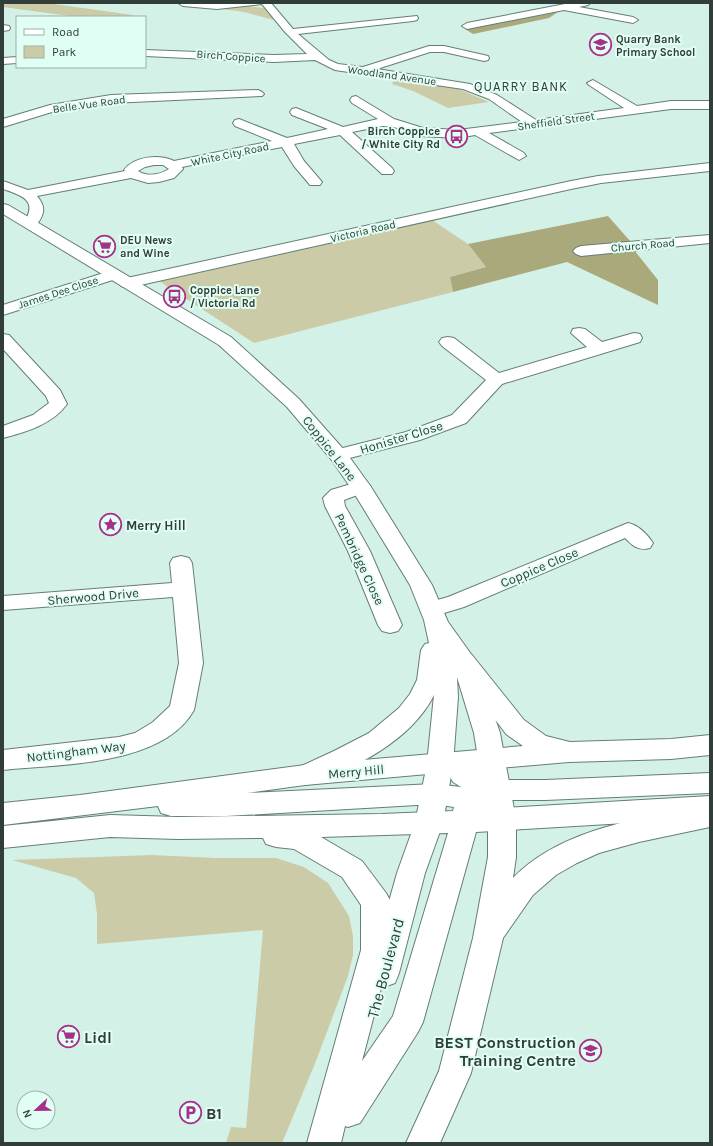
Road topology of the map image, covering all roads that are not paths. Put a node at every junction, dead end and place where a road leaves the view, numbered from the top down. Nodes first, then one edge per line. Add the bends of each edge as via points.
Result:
1 (183, 3) edge
2 (258, 3) edge
3 (266, 3) edge
4 (521, 3) edge
5 (585, 3) edge
6 (566, 7) junction
7 (540, 11) junction
8 (413, 18) dead end
9 (634, 20) dead end
10 (467, 26) dead end
11 (291, 32) junction
12 (146, 53) edge
13 (483, 53) dead end
14 (317, 57) junction
15 (16, 60) edge
16 (3, 61) edge
17 (364, 70) junction
18 (593, 83) dead end
19 (258, 94) dead end
20 (356, 100) dead end
21 (710, 105) edge
22 (634, 110) junction
23 (296, 112) dead end
24 (3, 123) edge
25 (240, 123) dead end
26 (392, 123) junction
27 (534, 124) junction
28 (343, 131) junction
29 (478, 132) junction
30 (286, 142) junction
31 (519, 156) dead end
32 (174, 165) junction
33 (710, 167) edge
34 (387, 170) dead end
35 (133, 174) junction
36 (315, 182) dead end
37 (3, 185) edge
38 (27, 194) junction
39 (5, 210) edge
40 (30, 224) junction
41 (708, 242) edge
42 (581, 251) dead end
43 (120, 279) junction
44 (3, 310) edge
45 (579, 332) dead end
46 (634, 338) dead end
47 (3, 339) edge
48 (448, 342) dead end
49 (599, 348) junction
50 (496, 380) junction
51 (3, 432) edge
52 (338, 455) junction
53 (361, 487) junction
54 (642, 543) dead end
55 (180, 563) dead end
56 (184, 589) junction
57 (3, 603) edge
58 (434, 614) junction
59 (390, 625) dead end
60 (464, 661) junction
61 (710, 745) edge
62 (569, 752) junction
63 (492, 758) junction
64 (3, 760) edge
65 (440, 764) junction
66 (305, 775) junction
67 (710, 783) edge
68 (434, 794) junction
69 (476, 798) junction
70 (80, 806) junction
71 (710, 807) edge
72 (3, 814) edge
73 (710, 816) edge
74 (502, 820) junction
75 (429, 823) junction
76 (178, 828) junction
77 (3, 837) edge
78 (488, 938) junction
79 (348, 1111) junction
80 (324, 1143) edge
81 (336, 1143) edge
82 (423, 1143) edge

1 - 2 main road via 216,6
3 - 11 main road, Woodland Avenue
4 - 7 main road via 525,8
5 - 6 main road
6 - 7 main road
6 - 9 main road
7 - 10 main road
8 - 11 main road
11 - 14 main road, Woodland Avenue
12 - 14 main road, Birch Coppice via 287,60
13 - 17 main road via 429,50
14 - 17 main road, Woodland Avenue via 325,64 335,67
15 - 16 main road
17 - 27 main road, Woodland Avenue via 475,89 502,102
18 - 22 main road
19 - 24 main road, Belle Vue Road via 178,101 91,102 50,109
20 - 26 main road, White City Road
21 - 22 main road, Sheffield Street via 671,105
22 - 27 main road, Sheffield Street
23 - 28 main road
25 - 30 main road, White City Road
26 - 28 main road, White City Road via 372,124
26 - 29 main road, White City Road via 428,133
27 - 29 main road, Sheffield Street
28 - 30 main road, White City Road
28 - 34 main road
29 - 31 main road
30 - 32 main road, White City Road
30 - 36 main road, White City Road via 299,164
32 - 35 main road, White City Road via 159,161 141,164 131,170
32 - 35 main road, White City Road via 176,168 168,182
33 - 43 main road, Victoria Road via 571,185
35 - 38 main road, White City Road
37 - 38 main road
38 - 40 main road via 39,212
39 - 40 main road, Coppice Lane
40 - 43 main road, Coppice Lane
41 - 42 main road, Church Road
43 - 44 main road, James Dee Close
43 - 52 main road, Coppice Lane via 225,341 293,403
45 - 49 main road
46 - 49 main road, Honister Close
47 - 51 main road via 54,394 58,404 50,413 33,422
48 - 50 main road
49 - 50 main road, Honister Close
50 - 52 main road, Honister Close via 459,419 413,436
52 - 53 main road, Coppice Lane
53 - 58 main road, Coppice Lane via 421,585
53 - 59 main road, Pembridge Close via 338,494 334,498 335,506 359,551
54 - 58 main road, Coppice Close via 628,529 456,602
55 - 56 main road, Nottingham Way
56 - 57 main road, Sherwood Drive
56 - 64 main road, Nottingham Way via 191,663 182,710 162,729 143,740 119,747
58 - 60 main road
58 - 65 main road, Coppice Lane via 444,659 446,697
58 - 66 main road via 430,679 413,709 395,729
60 - 62 main road via 515,727 539,744
60 - 63 main road via 487,733
61 - 62 main road, Merry Hill via 671,749
62 - 63 main road, Merry Hill
63 - 65 main road, Merry Hill
63 - 69 main road
65 - 66 main road, Merry Hill
65 - 68 main road, Coppice Lane
65 - 69 main road
66 - 70 main road, Merry Hill
67 - 69 main road via 545,790
68 - 69 main road
68 - 70 main road via 226,805
68 - 75 main road, The Boulevard
69 - 74 main road
69 - 74 main road
69 - 75 main road
69 - 79 main road via 407,1022
70 - 72 main road, Merry Hill
71 - 74 main road
73 - 78 main road via 630,833 590,845 552,863 528,882
74 - 78 main road via 502,857
75 - 76 main road
75 - 79 main road, The Boulevard via 413,866 395,930
76 - 77 main road via 110,826
76 - 80 main road via 299,838 352,869 376,902 376,950
78 - 82 main road via 455,1073
79 - 81 main road, The Boulevard

